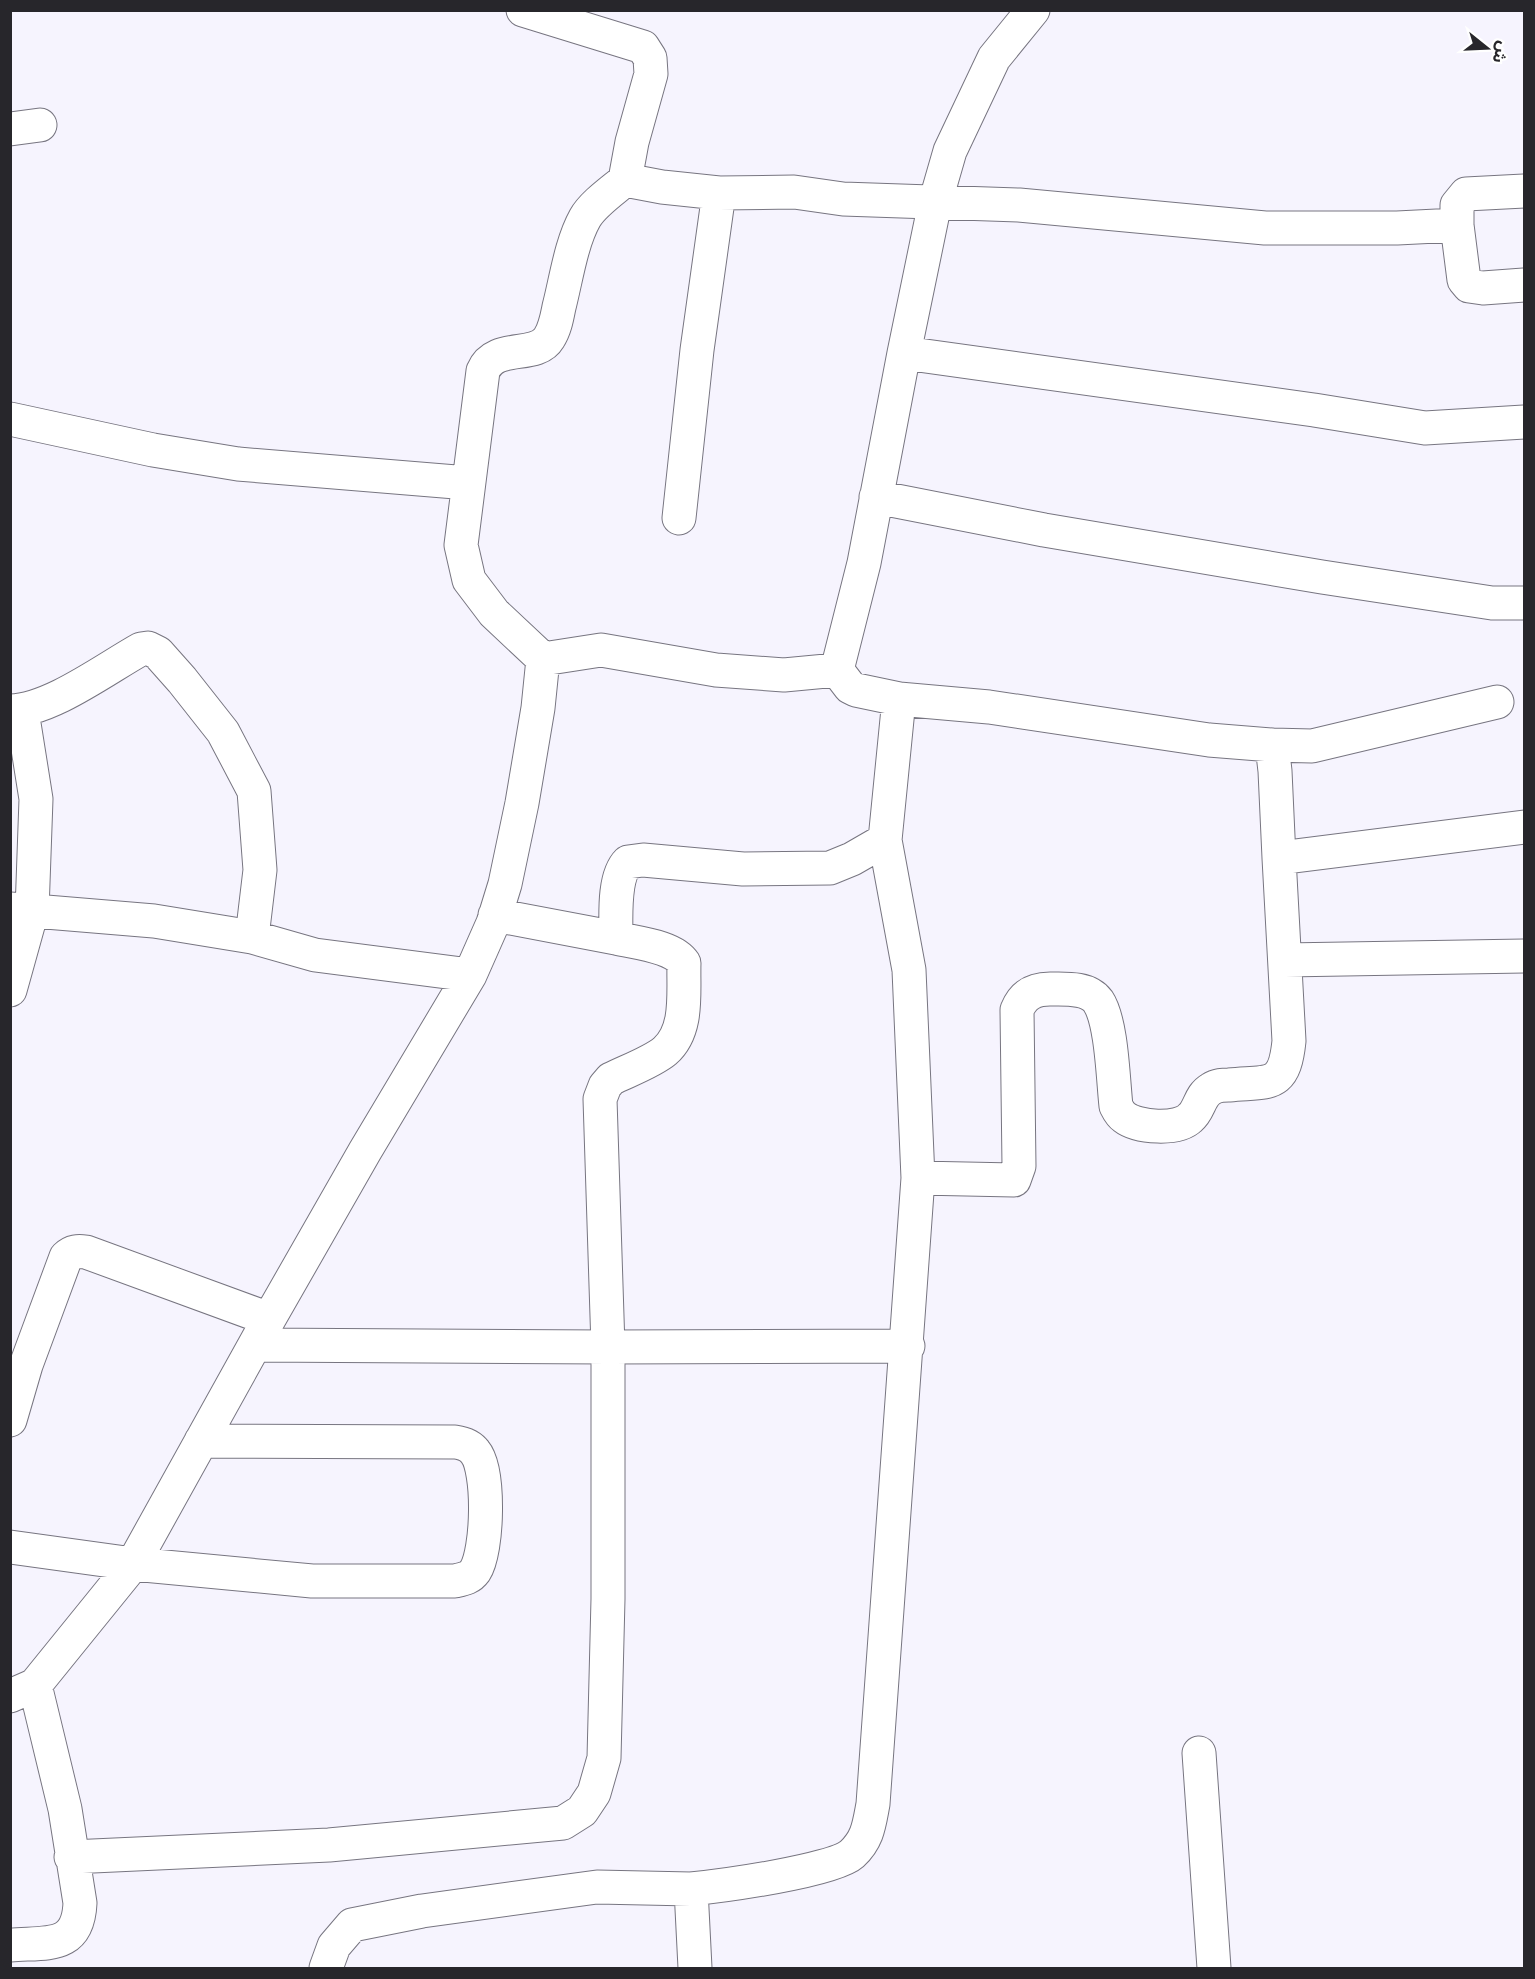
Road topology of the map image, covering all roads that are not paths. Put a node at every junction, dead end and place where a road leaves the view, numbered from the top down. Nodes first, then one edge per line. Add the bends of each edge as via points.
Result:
1 (523, 10) edge
2 (1033, 10) edge
3 (625, 180) junction
4 (1524, 191) edge
5 (719, 193) junction
6 (935, 203) junction
7 (1456, 225) junction
8 (1524, 285) edge
9 (904, 353) junction
10 (10, 419) edge
11 (1524, 422) edge
12 (468, 483) junction
13 (876, 497) junction
14 (679, 518) dead end
15 (1524, 603) edge
16 (543, 659) junction
17 (837, 670) junction
18 (899, 699) junction
19 (1497, 702) dead end
20 (16, 711) edge
21 (1272, 745) junction
22 (1524, 827) edge
23 (885, 840) junction
24 (1279, 858) junction
25 (21, 910) edge
26 (495, 915) junction
27 (252, 937) junction
28 (616, 938) junction
29 (1524, 956) edge
30 (1285, 960) junction
31 (470, 975) junction
32 (10, 990) edge
33 (918, 1178) junction
34 (262, 1332) junction
35 (908, 1346) junction
36 (608, 1347) junction
37 (10, 1420) edge
38 (201, 1441) junction
39 (10, 1547) edge
40 (133, 1564) junction
41 (23, 1690) edge
42 (1199, 1753) dead end
43 (71, 1857) junction
44 (691, 1889) junction
45 (10, 1946) edge
46 (326, 1968) edge
47 (695, 1968) edge
48 (1214, 1968) edge

1 - 3 street via 643,47 650,58 651,74
2 - 6 street via 994,58 950,151
3 - 5 street
3 - 12 street via 585,218 549,339 541,346 501,354 487,362
4 - 7 street via 1466,194 1457,205
5 - 6 street via 794,192 843,199
5 - 14 street
6 - 7 street via 1019,205 1265,228
6 - 9 street
7 - 8 street via 1464,280 1469,286
9 - 11 street via 1425,428
9 - 13 street
10 - 12 street via 238,464
12 - 16 street via 461,545 470,580 494,613
13 - 15 street via 1322,577 1492,603
13 - 17 street
16 - 17 street via 601,650 716,670 784,675
16 - 26 street via 522,803
17 - 18 street via 850,687 860,692
18 - 21 street via 989,707 1209,740
18 - 23 street
19 - 21 street via 1312,746
20 - 25 street via 36,799
20 - 27 street via 52,700 141,649 158,653 223,732 254,791 260,870
21 - 24 street
22 - 24 street
23 - 28 street via 830,868 743,869 628,862 618,885
23 - 33 street via 909,970
24 - 30 street
25 - 27 street via 154,921
25 - 32 street
26 - 28 street
26 - 31 street
27 - 31 street via 315,955
28 - 36 street via 668,950 684,963 682,1023 677,1038 664,1052 611,1079 600,1099
29 - 30 street
30 - 33 street via 1289,1041 1282,1072 1272,1081 1211,1089 1191,1118 1180,1126 1135,1122 1124,1117 1116,1106 1107,1026 1097,1000 1074,989 1042,989 1027,995 1017,1010 1019,1166 1014,1180
31 - 34 street
33 - 35 street
34 - 36 street
34 - 37 street via 86,1252 70,1253 26,1365
34 - 38 street
35 - 36 street
35 - 44 street via 873,1804 867,1836 851,1855 834,1863
36 - 43 street via 604,1758 594,1793 582,1810 563,1823 341,1844
38 - 40 street
38 - 40 street via 466,1444 482,1467 486,1520 477,1569 470,1577 455,1581 312,1581
39 - 40 street
40 - 41 street
41 - 43 street via 65,1809
42 - 48 street
43 - 45 street via 80,1903 72,1932 61,1940
44 - 46 street via 597,1887 422,1911 352,1925 334,1946
44 - 47 street

